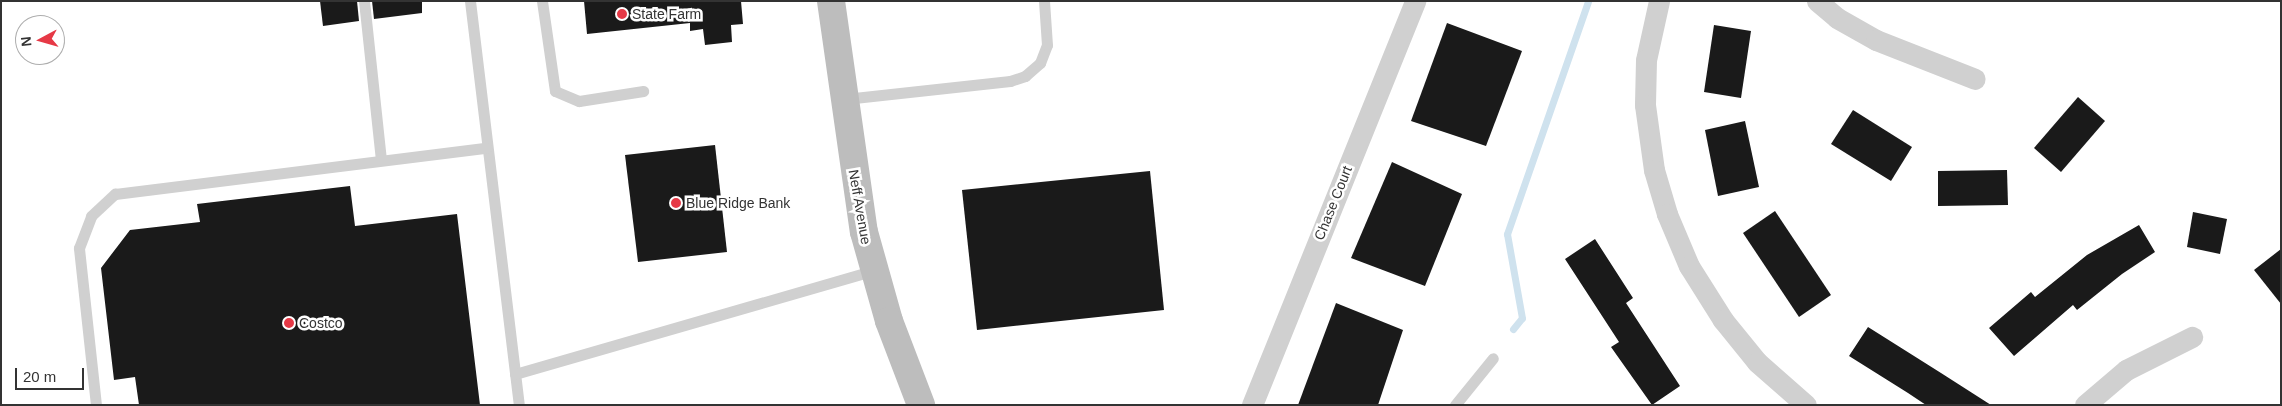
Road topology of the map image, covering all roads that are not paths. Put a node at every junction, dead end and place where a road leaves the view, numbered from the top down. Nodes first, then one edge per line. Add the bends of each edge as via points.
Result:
1 (364, 1) edge
2 (464, 1) edge
3 (470, 1) edge
4 (542, 1) edge
5 (831, 1) edge
6 (1044, 1) edge
7 (1414, 1) edge
8 (1659, 1) edge
9 (1817, 1) edge
10 (472, 27) junction
11 (1975, 79) dead end
12 (643, 91) dead end
13 (844, 100) junction
14 (486, 148) junction
15 (380, 160) junction
16 (873, 271) junction
17 (2192, 337) dead end
18 (1494, 358) dead end
19 (515, 374) junction
20 (96, 405) edge
21 (519, 405) edge
22 (921, 405) edge
23 (1252, 405) edge
24 (1455, 405) edge
25 (1806, 405) edge
26 (2085, 405) edge

1 - 15 lane
2 - 10 lane
3 - 10 lane
4 - 12 lane via 555,91 579,101
5 - 13 main road, Neff Avenue
6 - 13 lane via 1047,46 1040,63 1025,76 1010,81
7 - 23 street, Chase Court
8 - 25 street via 1646,60 1645,105 1654,170 1667,214 1689,266 1723,320 1757,362
9 - 11 street via 1876,40
10 - 14 lane
13 - 16 main road, Neff Avenue via 859,206
14 - 15 lane
14 - 19 lane
15 - 20 lane via 121,192 104,202 87,222 79,248
16 - 19 lane
16 - 22 main road, Neff Avenue
17 - 26 street via 2126,370
18 - 24 lane
19 - 21 lane

